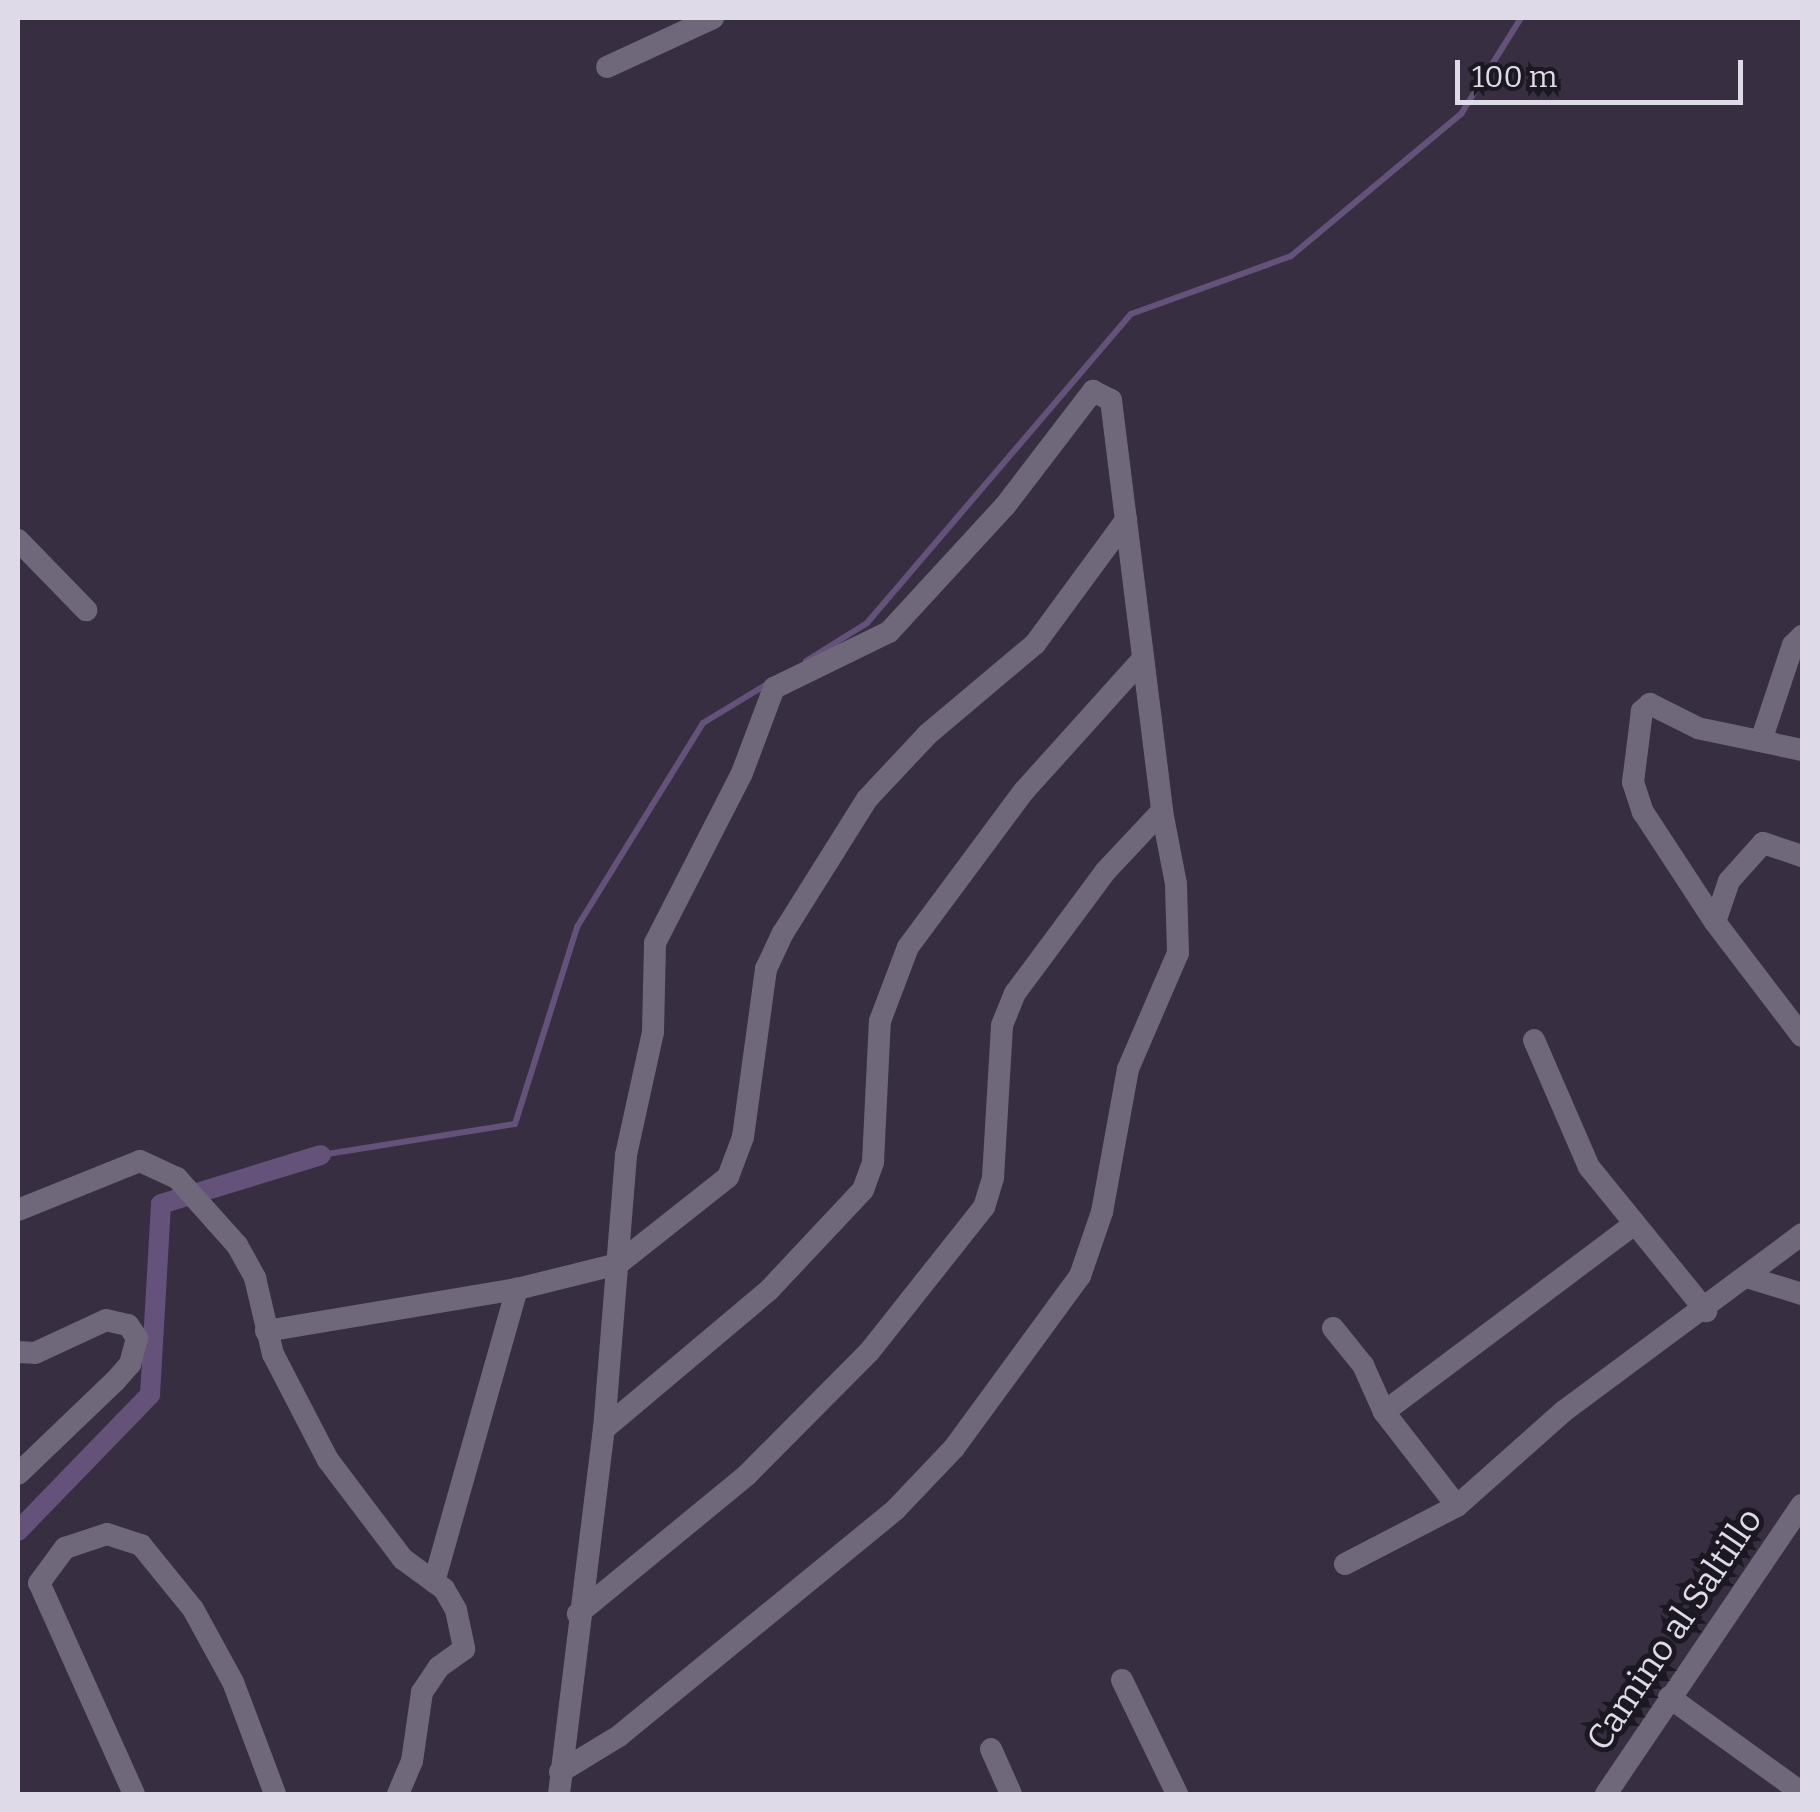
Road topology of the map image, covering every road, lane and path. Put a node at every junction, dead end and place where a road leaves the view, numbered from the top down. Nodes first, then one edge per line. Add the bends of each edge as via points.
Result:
1 (713, 18) edge
2 (607, 67) dead end
3 (1126, 520) junction
4 (21, 549) edge
5 (86, 610) dead end
6 (1802, 636) edge
7 (1141, 660) junction
8 (1761, 741) junction
9 (1802, 750) edge
10 (1162, 811) junction
11 (1802, 856) edge
12 (1715, 922) junction
13 (1802, 1036) edge
14 (1534, 1040) dead end
15 (18, 1210) edge
16 (1632, 1226) junction
17 (1802, 1234) edge
18 (618, 1264) junction
19 (1750, 1278) junction
20 (517, 1289) junction
21 (1802, 1294) edge
22 (1706, 1311) junction
23 (1333, 1328) dead end
24 (266, 1331) junction
25 (18, 1352) edge
26 (1384, 1412) junction
27 (604, 1429) junction
28 (18, 1474) edge
29 (1802, 1505) edge
30 (1457, 1506) junction
31 (1344, 1564) dead end
32 (434, 1582) junction
33 (578, 1614) junction
34 (1122, 1680) dead end
35 (1669, 1697) junction
36 (991, 1749) dead end
37 (560, 1783) edge
38 (1802, 1793) edge
39 (134, 1794) edge
40 (275, 1794) edge
41 (398, 1794) edge
42 (1011, 1794) edge
43 (1178, 1794) edge
44 (1607, 1794) edge

1 - 2 street
3 - 7 street
3 - 18 street via 1035,644 928,734 867,799 766,969 743,1137 728,1177
3 - 18 street via 1111,400 1093,392 1006,506 889,632 783,680 768,698 742,773 655,943 653,1032 632,1107
4 - 5 street
6 - 8 street via 1793,645
7 - 10 street
7 - 27 street via 1024,791 908,947 880,1021 874,1162 864,1190 769,1290
8 - 9 street
8 - 12 street via 1698,728 1658,704 1642,711 1635,796
10 - 33 street via 1105,872 1015,993 1002,1026 993,1178 974,1226 869,1352 747,1476
10 - 37 street via 1176,884 1178,953 1128,1069 1102,1212 1080,1276 954,1448 896,1509
11 - 12 street via 1763,843 1729,881
12 - 13 street
14 - 16 street via 1568,1128
15 - 24 street via 126,1164 165,1169 237,1245 255,1278
16 - 22 street
16 - 26 street
17 - 19 street
18 - 20 street
18 - 27 street
19 - 21 street
19 - 22 street
20 - 24 street
20 - 32 street
22 - 30 street via 1564,1411
23 - 26 street via 1363,1365
24 - 32 street via 328,1460 402,1559
25 - 28 street via 35,1353 106,1320 128,1324 137,1338 115,1382
26 - 30 street
27 - 33 street
29 - 35 street, Camino al Saltillo
30 - 31 street
32 - 41 street via 451,1596 464,1649 439,1667 422,1692 412,1762
33 - 37 street
34 - 43 street
35 - 38 street
35 - 44 street, Camino al Saltillo
36 - 42 street
39 - 40 street via 39,1583 65,1548 107,1534 140,1545 192,1609 233,1682

